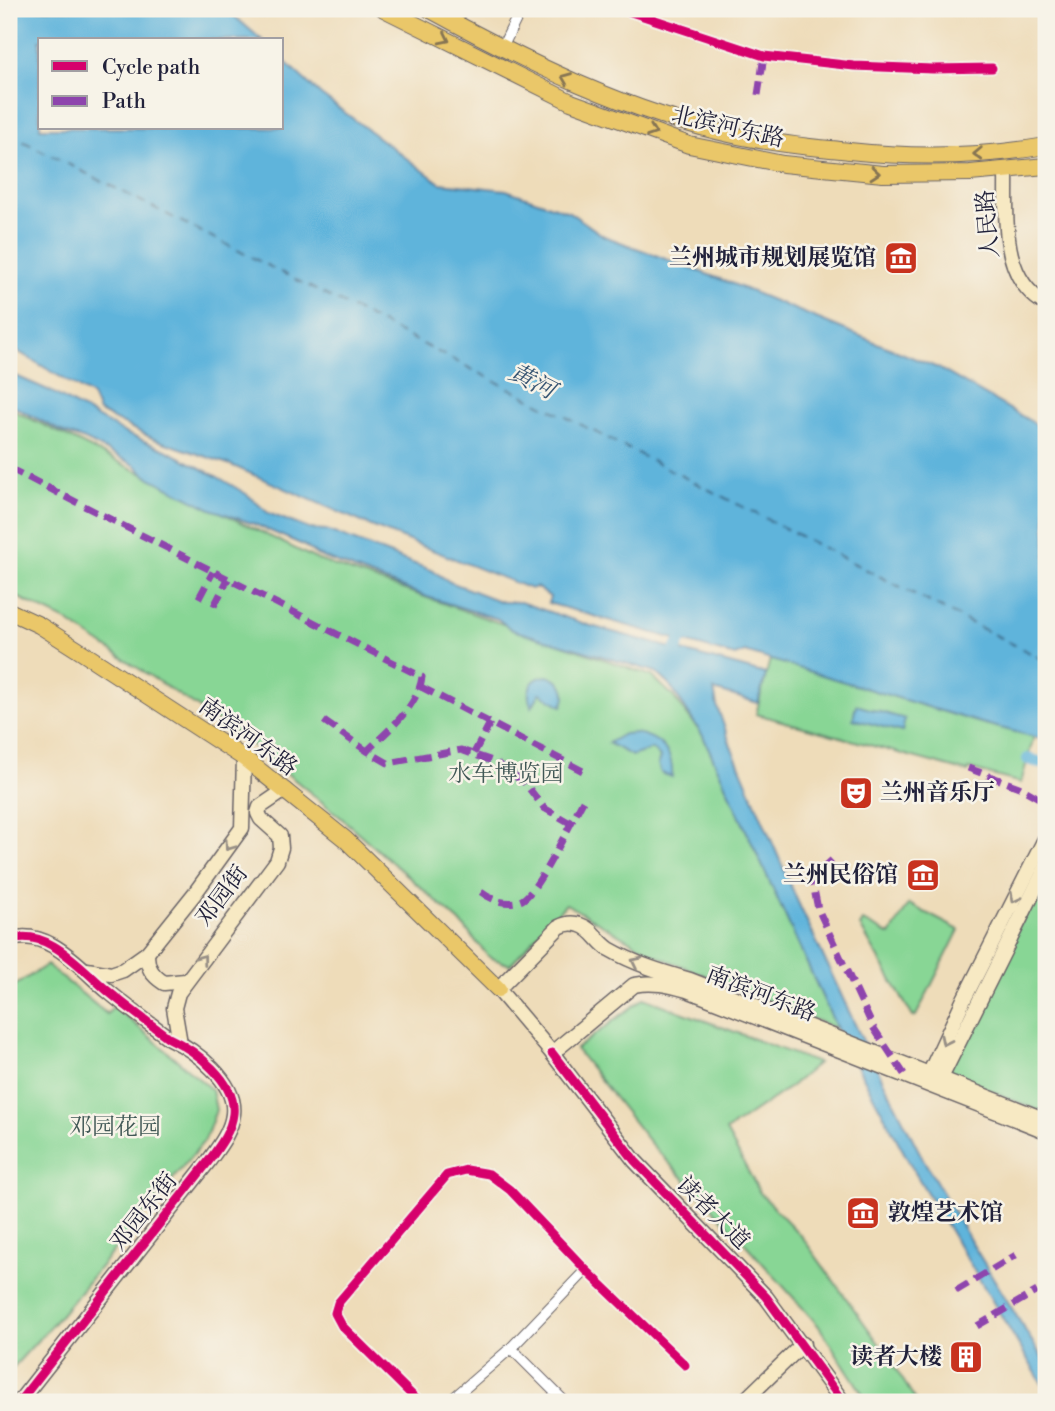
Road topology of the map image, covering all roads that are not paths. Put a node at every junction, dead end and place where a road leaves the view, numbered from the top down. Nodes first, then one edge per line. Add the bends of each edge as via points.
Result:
1 (384, 9) edge
2 (429, 9) edge
3 (521, 9) edge
4 (622, 9) edge
5 (502, 48) junction
6 (992, 68) dead end
7 (1046, 146) edge
8 (1046, 166) edge
9 (1006, 170) junction
10 (1046, 304) edge
11 (9, 611) edge
12 (244, 758) junction
13 (285, 790) junction
14 (1046, 837) edge
15 (1046, 867) edge
16 (9, 940) edge
17 (147, 953) junction
18 (87, 970) junction
19 (186, 981) junction
20 (498, 989) junction
21 (970, 1002) junction
22 (836, 1042) junction
23 (180, 1043) junction
24 (552, 1053) junction
25 (933, 1080) junction
26 (1046, 1120) edge
27 (1046, 1131) edge
28 (586, 1270) junction
29 (803, 1344) junction
30 (511, 1348) junction
31 (685, 1365) dead end
32 (16, 1399) edge
33 (419, 1402) edge
34 (449, 1402) edge
35 (565, 1402) edge
36 (743, 1402) edge
37 (843, 1402) edge

1 -> 9 main road, 北滨河东路 via 571,102 689,145 783,164 883,174
2 - 5 main road, 北滨河东路
3 - 5 street
4 - 6 street via 764,56 854,66
7 -> 5 main road, 北滨河东路 via 989,153 887,155 739,136 649,110
8 - 9 main road, 北滨河东路
9 - 10 main road, 人民路 via 1012,262 1023,283
11 - 12 main road, 南滨河东路 via 39,625
12 - 13 main road, 南滨河东路
12 -> 17 main road, 邓园街 via 242,828
19 -> 13 main road, 邓园街 via 277,861 280,836 258,813
13 - 20 main road, 南滨河东路 via 354,847
14 -> 21 main road
15 - 21 main road
16 - 18 main road, 邓园东街 via 33,937
17 - 18 main road, 邓园街 via 111,974
17 - 19 main road via 150,971 157,978 164,983
18 - 23 main road, 邓园东街 via 106,990
19 - 23 main road, 邓园街 via 174,1008
22 -> 20 main road, 南滨河东路 via 690,981 644,967 606,947 587,928 572,923 553,932
20 - 24 main road, 南滨河东路
21 - 25 main road
22 - 24 main road, 南滨河东路 via 687,990 644,982 625,991
22 - 25 main road, 南滨河东路
23 - 32 main road, 邓园东街 via 216,1070 229,1090 234,1113 224,1139
24 - 29 main road, 读者大道 via 635,1161 748,1277
25 - 26 main road, 南滨河东路
25 - 27 main road, 南滨河东路
28 - 30 street
28 - 31 street
28 - 33 street via 489,1174 467,1170 447,1175 338,1303 335,1313 342,1326
29 - 36 main road
29 - 37 main road, 读者大道
30 - 34 street
30 - 35 street

